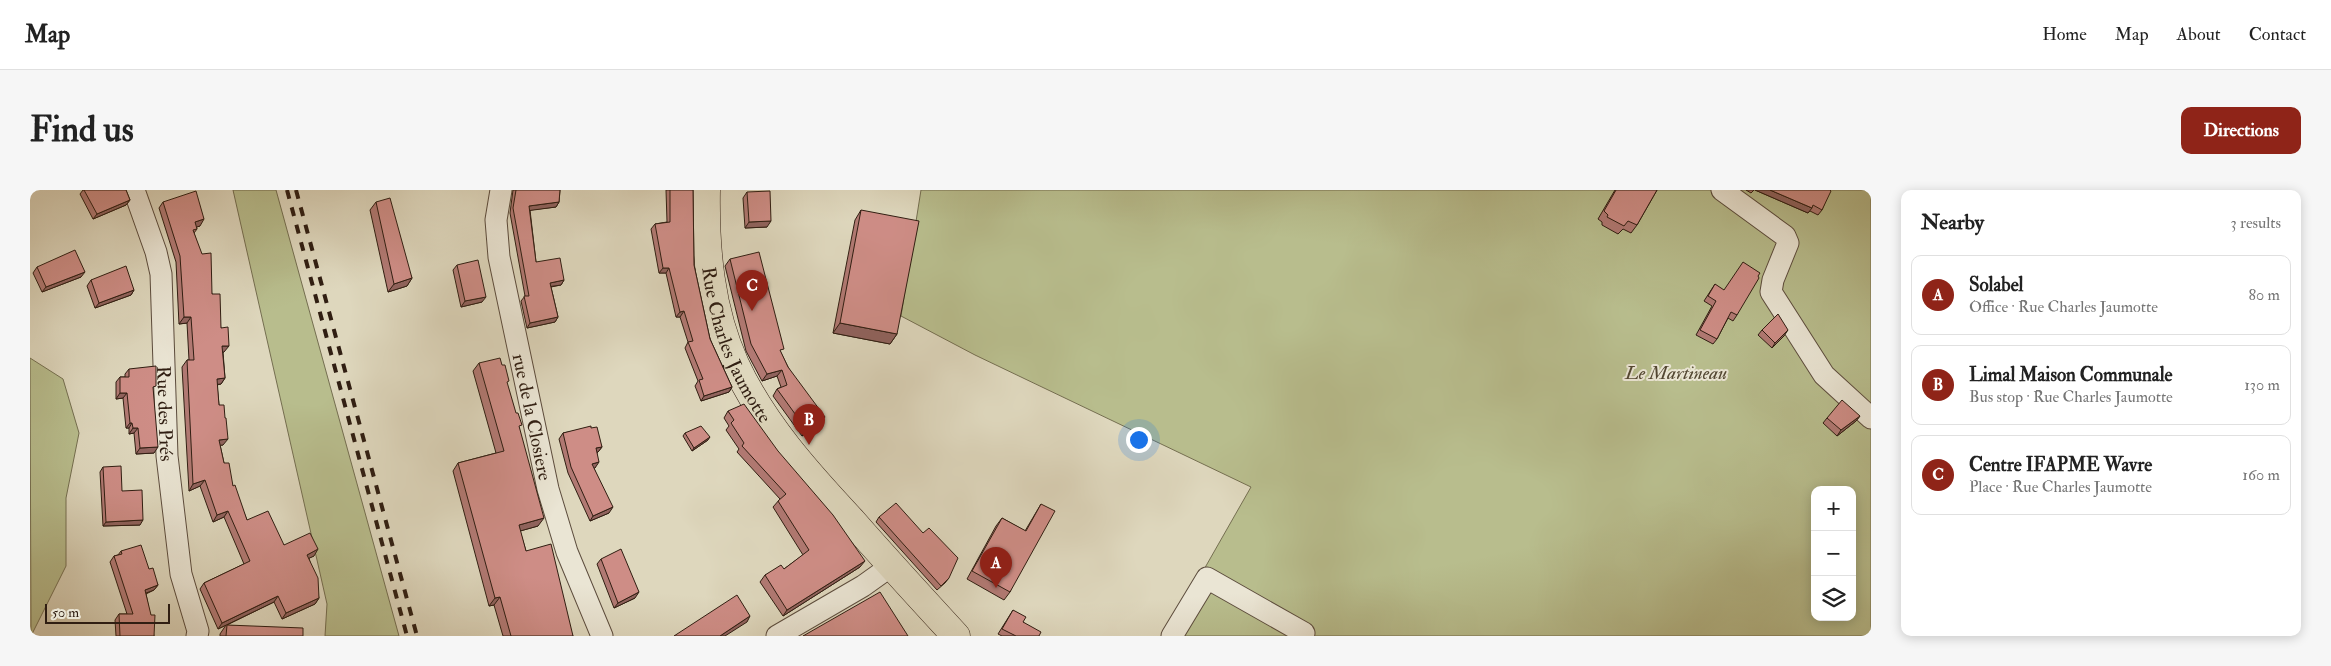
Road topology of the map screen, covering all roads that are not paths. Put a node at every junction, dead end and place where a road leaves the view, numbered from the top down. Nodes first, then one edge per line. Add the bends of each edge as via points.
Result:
1 (134, 190) edge
2 (501, 190) edge
3 (706, 190) edge
4 (1722, 190) edge
5 (1871, 418) edge
6 (891, 566) junction
7 (1304, 634) dead end
8 (197, 636) edge
9 (602, 636) edge
10 (777, 636) edge
11 (956, 636) edge
12 (1172, 636) edge

1 - 8 street, Rue des Prés via 161,274 167,456 181,574
2 - 9 street, rue de la Closiere via 496,220 499,258 548,489 567,552
3 - 6 main road, Rue Charles Jaumotte via 713,296 728,317 734,362 750,395 817,484
4 - 5 street via 1785,236 1788,243 1771,292 1824,374
6 - 10 street
6 - 11 main road, Rue Charles Jaumotte
7 - 12 street via 1207,578

